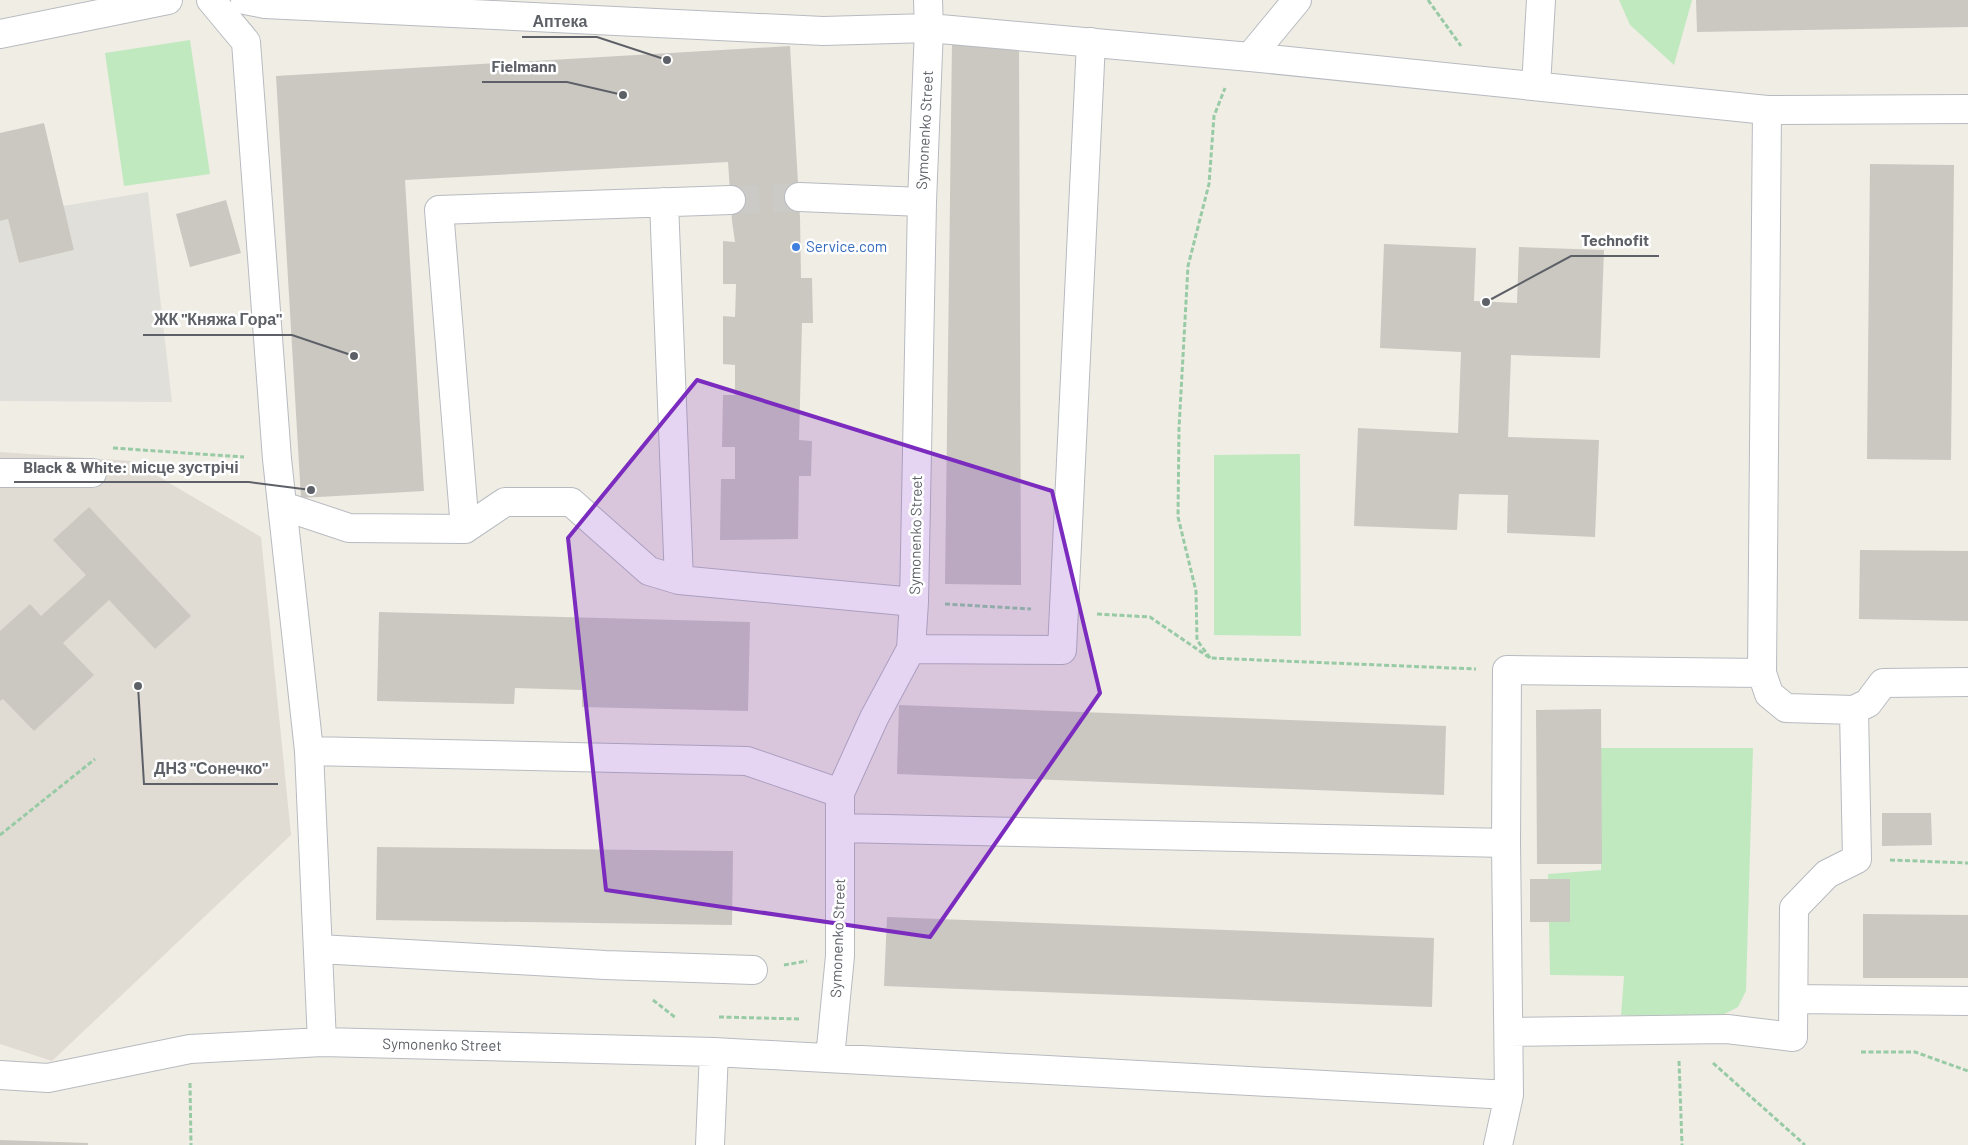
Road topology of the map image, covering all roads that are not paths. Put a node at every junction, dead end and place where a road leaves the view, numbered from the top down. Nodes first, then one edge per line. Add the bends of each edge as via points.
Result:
1 (168, 0) edge
2 (211, 0) edge
3 (245, 0) edge
4 (928, 0) edge
5 (1298, 0) edge
6 (1541, 0) edge
7 (929, 28) junction
8 (0, 34) edge
9 (1091, 42) junction
10 (1250, 57) junction
11 (1536, 86) junction
12 (1968, 109) edge
13 (1767, 110) junction
14 (799, 198) tunnel mouth
15 (731, 200) tunnel mouth
16 (664, 202) junction
17 (922, 202) junction
18 (0, 473) edge
19 (92, 473) dead end
20 (283, 506) junction
21 (465, 530) junction
22 (679, 580) junction
23 (914, 602) junction
24 (911, 649) junction
25 (1762, 673) junction
26 (1968, 682) edge
27 (1854, 710) junction
28 (309, 751) junction
29 (840, 793) junction
30 (842, 828) junction
31 (1506, 843) junction
32 (319, 949) junction
33 (753, 970) road end
34 (1795, 1000) junction
35 (1968, 1001) edge
36 (1509, 1032) junction
37 (322, 1042) junction
38 (714, 1052) junction
39 (830, 1058) junction
40 (0, 1075) edge
41 (1509, 1095) junction
42 (710, 1145) edge
43 (1498, 1145) edge

1 - 8 street
2 - 20 street via 246,42
3 - 7 street via 265,4 823,31
4 - 7 street, Symonenko Street
5 - 10 street
6 - 11 street
7 - 9 street
7 - 17 street, Symonenko Street
9 - 10 street
9 - 24 street via 1062,650
10 - 11 street
11 - 13 street
12 - 13 street
13 - 25 street
14 - 17 street
15 - 16 street
16 - 21 street via 439,210
16 - 22 street
17 - 23 street, Symonenko Street
18 - 19 street
20 - 21 street via 349,528
20 - 28 street
21 - 22 street via 505,502 571,502 649,571
22 - 23 street
23 - 24 street, Symonenko Street
24 - 29 street, Symonenko Street via 874,718
25 - 27 street via 1769,694 1786,708
25 - 31 street via 1507,670
26 - 27 street via 1883,683 1868,703
27 - 34 street via 1857,859 1827,874 1794,908
28 - 29 street via 746,761
28 - 32 street
29 - 30 street, Symonenko Street
30 - 31 street
30 - 39 street, Symonenko Street via 840,956
31 - 36 street
32 - 33 street
32 - 37 street
34 - 35 street
34 - 36 street via 1793,1037 1727,1029
36 - 41 street
37 - 38 street, Symonenko Street
37 - 40 street, Symonenko Street via 190,1049 48,1078
38 - 39 street, Symonenko Street
38 - 42 street
39 - 41 street
41 - 43 street

